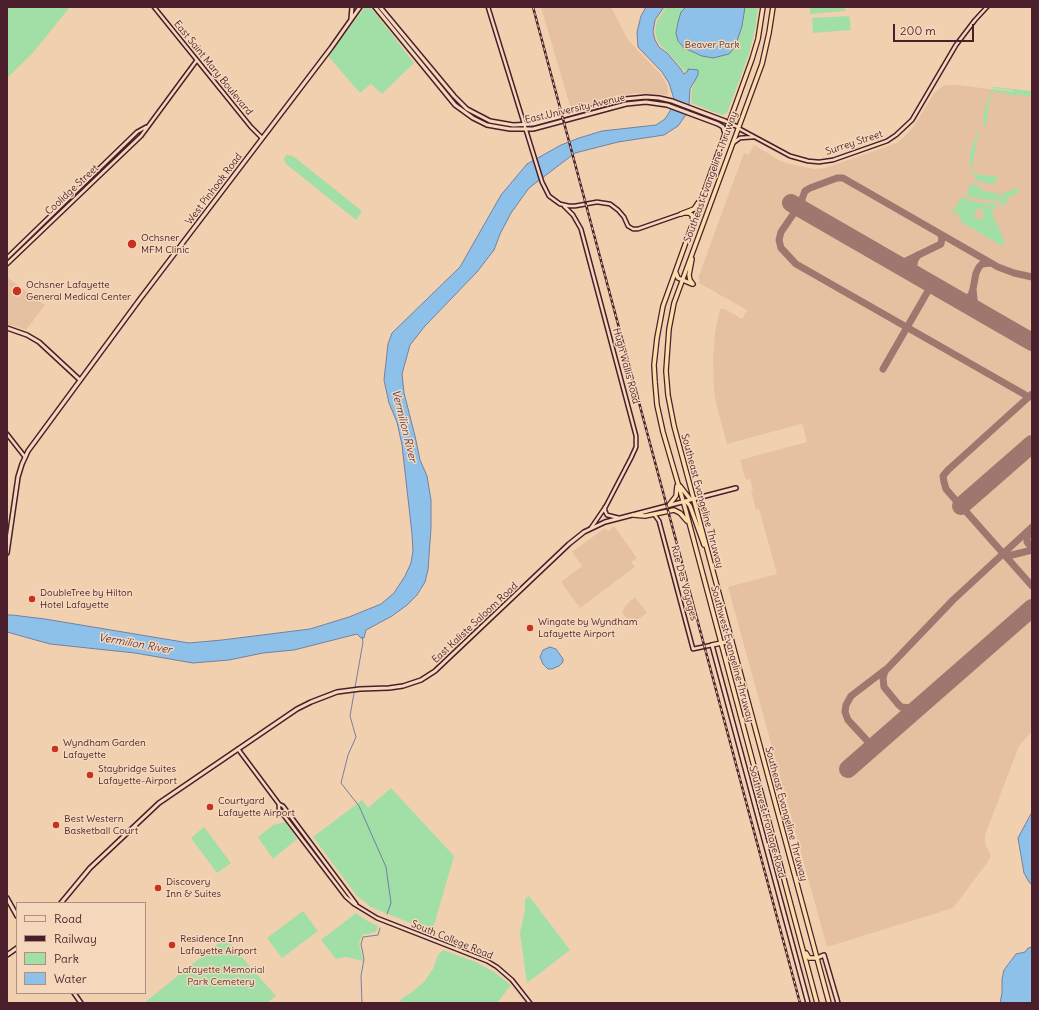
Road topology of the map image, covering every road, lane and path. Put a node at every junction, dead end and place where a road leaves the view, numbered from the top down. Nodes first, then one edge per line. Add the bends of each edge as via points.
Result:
1 (154, 7) edge
2 (352, 7) edge
3 (360, 7) edge
4 (375, 7) edge
5 (380, 7) edge
6 (488, 7) edge
7 (763, 7) edge
8 (773, 7) edge
9 (987, 7) edge
10 (351, 19) junction
11 (410, 42) junction
12 (406, 45) junction
13 (197, 60) junction
14 (612, 103) junction
15 (462, 104) junction
16 (608, 104) junction
17 (614, 107) junction
18 (459, 108) junction
19 (609, 108) junction
20 (730, 123) junction
21 (525, 125) junction
22 (147, 127) junction
23 (738, 127) junction
24 (526, 129) junction
25 (725, 135) junction
26 (754, 137) junction
27 (262, 138) junction
28 (731, 145) junction
29 (703, 193) junction
30 (564, 205) junction
31 (577, 206) junction
32 (682, 214) junction
33 (574, 215) junction
34 (693, 222) junction
35 (694, 248) junction
36 (7, 258) edge
37 (7, 264) edge
38 (678, 265) junction
39 (686, 270) junction
40 (682, 280) junction
41 (7, 328) edge
42 (80, 380) junction
43 (7, 434) edge
44 (25, 457) junction
45 (673, 467) junction
46 (677, 482) junction
47 (736, 488) dead end
48 (688, 500) junction
49 (669, 505) junction
50 (606, 506) junction
51 (661, 513) junction
52 (654, 514) junction
53 (633, 515) junction
54 (620, 518) junction
55 (659, 521) junction
56 (689, 522) junction
57 (591, 528) junction
58 (7, 553) edge
59 (709, 559) junction
60 (720, 643) junction
61 (712, 645) junction
62 (724, 654) junction
63 (735, 654) junction
64 (238, 749) junction
65 (7, 898) edge
66 (62, 902) edge
67 (16, 914) edge
68 (800, 939) junction
69 (16, 949) edge
70 (7, 956) edge
71 (817, 958) junction
72 (75, 994) edge
73 (81, 1003) edge
74 (530, 1003) edge
75 (808, 1003) edge
76 (817, 1003) edge
77 (829, 1003) edge
78 (838, 1003) edge

1 - 13 street, East Saint Mary Boulevard
2 - 10 main road
3 - 10 main road, West Pinhook Road
4 - 12 main road, East University Avenue
5 - 11 main road, East University Avenue
6 - 21 street, Hugh Wallis Road
7 - 20 highway via 756,47
8 - 23 highway, Southeast Evangeline Thruway via 763,59
9 - 26 street, Surrey Street via 956,44 912,120 890,139 846,156 819,162 804,161 790,156
10 - 27 main road, West Pinhook Road
11 - 12 main road
11 - 15 main road, East University Avenue
12 - 18 main road, East University Avenue
13 - 22 street, Coolidge Street
13 - 27 street, East Saint Mary Boulevard
14 - 16 main road, East University Avenue
14 - 17 main road
14 - 20 main road, East University Avenue via 640,97 659,98
15 - 18 main road
15 - 21 main road, East University Avenue via 490,121
16 - 19 main road
16 - 21 main road, East University Avenue
17 - 19 main road, East University Avenue
17 - 25 main road, East University Avenue via 635,103 658,103 721,125
18 - 24 main road, East University Avenue via 487,125
19 - 24 main road, East University Avenue
20 - 23 main road, East University Avenue
20 - 25 highway, Southeast Evangeline Thruway
21 - 24 street, Hugh Wallis Road
22 - 36 street, Coolidge Street via 137,132
22 - 37 street, Coolidge Street via 141,136
23 - 26 street, Surrey Street
23 - 28 highway, Southeast Evangeline Thruway
24 - 30 street, Hugh Wallis Road via 542,182 549,196
25 - 29 highway, Southeast Evangeline Thruway
26 - 28 street via 740,138
27 - 42 main road, West Pinhook Road
28 - 35 highway, Southeast Evangeline Thruway
29 - 32 highway via 696,206
29 - 34 highway, Southwest Evangeline Thruway
30 - 31 street
30 - 33 street, Hugh Wallis Road
31 - 32 street via 597,202 610,204 621,213 629,227 635,229
31 - 33 street
32 - 34 highway via 690,214
33 - 50 street, Hugh Wallis Road via 581,229 636,436 633,454
34 - 38 highway, Southwest Evangeline Thruway
35 - 39 highway, Southeast Evangeline Thruway
35 - 40 highway via 689,274 693,284
38 - 39 highway via 680,272
38 - 40 highway via 676,276
38 - 45 highway, Southwest Evangeline Thruway via 661,314 654,365 657,405
39 - 40 highway, Southeast Evangeline Thruway
40 - 48 highway, Southeast Evangeline Thruway via 670,323 666,371
41 - 42 main road via 39,342
42 - 44 main road, West Pinhook Road
43 - 44 street
44 - 58 main road, West Pinhook Road via 18,478
45 - 46 highway, Southwest Evangeline Thruway
45 - 49 highway via 677,489 674,501
46 - 48 highway, Southwest Evangeline Thruway
46 - 48 highway
47 - 48 main road, East Kaliste Saloom Road
48 - 49 main road, East Kaliste Saloom Road
48 - 56 highway, Southwest Evangeline Thruway
48 - 59 highway, Southeast Evangeline Thruway
48 - 59 highway
49 - 53 main road, East Kaliste Saloom Road
50 - 54 street via 607,515
50 - 57 street, Hugh Wallis Road
51 - 52 highway
51 - 55 street
51 - 56 highway via 674,510
52 - 53 highway
52 - 55 street
53 - 54 main road, East Kaliste Saloom Road
54 - 57 main road, East Kaliste Saloom Road
55 - 61 street, Rue Des Voyages via 693,649
56 - 60 highway, Southwest Evangeline Thruway
57 - 64 main road, East Kaliste Saloom Road via 571,543 431,674 403,686 347,690 326,696 303,706
59 - 63 highway, Southeast Evangeline Thruway
60 - 61 highway
60 - 62 highway, Southwest Evangeline Thruway
60 - 63 highway via 728,642
61 - 62 highway via 717,646
61 - 75 main road, Southwest Frontage Road
62 - 68 highway, Southwest Evangeline Thruway
63 - 71 highway, Southeast Evangeline Thruway
64 - 66 main road, East Kaliste Saloom Road via 159,803 90,868
64 - 74 street, South College Road via 279,804 279,809 349,900 382,920 487,961 512,980
65 - 67 main road
68 - 71 highway via 808,958
68 - 76 highway, Southwest Evangeline Thruway
69 - 70 main road
71 - 77 highway, Southeast Evangeline Thruway
71 - 78 main road via 824,955
72 - 73 main road

